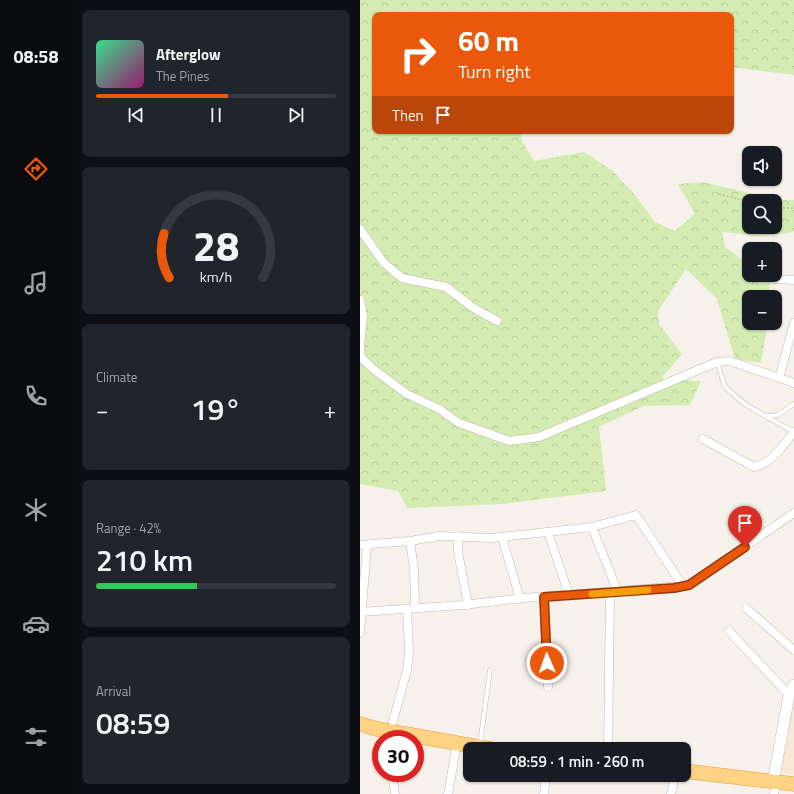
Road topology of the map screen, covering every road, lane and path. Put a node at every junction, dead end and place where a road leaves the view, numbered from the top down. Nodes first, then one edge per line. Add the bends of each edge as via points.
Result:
1 (719, 194) dead end
2 (742, 200) edge
3 (782, 208) edge
4 (794, 208) edge
5 (360, 229) edge
6 (782, 279) edge
7 (794, 280) edge
8 (360, 300) edge
9 (497, 321) dead end
10 (794, 323) edge
11 (360, 345) edge
12 (360, 349) edge
13 (717, 362) junction
14 (779, 378) junction
15 (794, 383) edge
16 (794, 404) edge
17 (766, 416) junction
18 (794, 432) edge
19 (703, 439) dead end
20 (794, 513) edge
21 (592, 527) junction
22 (548, 532) junction
23 (458, 536) junction
24 (502, 537) junction
25 (410, 541) junction
26 (363, 544) edge
27 (683, 586) junction
28 (614, 592) junction
29 (569, 595) junction
30 (544, 597) junction
31 (520, 599) junction
32 (468, 605) junction
33 (746, 608) dead end
34 (411, 609) junction
35 (361, 612) edge
36 (729, 631) dead end
37 (360, 633) edge
38 (794, 650) edge
39 (490, 670) dead end
40 (548, 687) dead end
41 (791, 690) edge
42 (392, 721) dead end
43 (360, 724) edge
44 (485, 742) edge
45 (608, 742) edge
46 (457, 743) junction
47 (463, 744) edge
48 (691, 773) edge
49 (393, 782) edge
50 (545, 782) edge
51 (674, 782) edge
52 (794, 784) edge
53 (774, 786) edge
54 (394, 794) edge
55 (448, 794) edge
56 (544, 794) edge
57 (671, 794) edge

1 - 2 path
3 - 4 path
5 - 9 street via 384,263 402,278 446,287 472,307
6 - 7 street
8 - 11 street via 364,316
10 - 14 street
12 - 13 street via 361,357 373,369 407,394 459,422 509,441 539,437
13 - 14 street via 730,361
13 - 17 lane via 725,387 746,405
14 - 15 street
16 - 17 lane via 778,415
17 - 18 lane
18 - 19 street via 769,461 762,466 754,467
20 - 27 street via 689,585
21 - 22 street
21 - 27 street via 636,515
21 - 28 street
22 - 24 street
22 - 29 street
23 - 24 street
23 - 25 street
23 - 32 street via 458,552
24 - 31 street
25 - 26 street
25 - 34 street via 414,569
26 - 35 street
27 - 28 street
28 - 29 street
28 - 45 street
29 - 30 street
30 - 31 street
30 - 40 street
31 - 32 street
32 - 34 street
33 - 38 street
34 - 35 street
34 - 42 street via 408,664
35 - 37 street
36 - 41 street
39 - 44 lane
41 - 53 street
43 - 46 highway
46 - 47 highway
46 - 55 street
48 - 53 highway
49 - 54 street
50 - 56 street
51 - 57 street
52 - 53 highway

